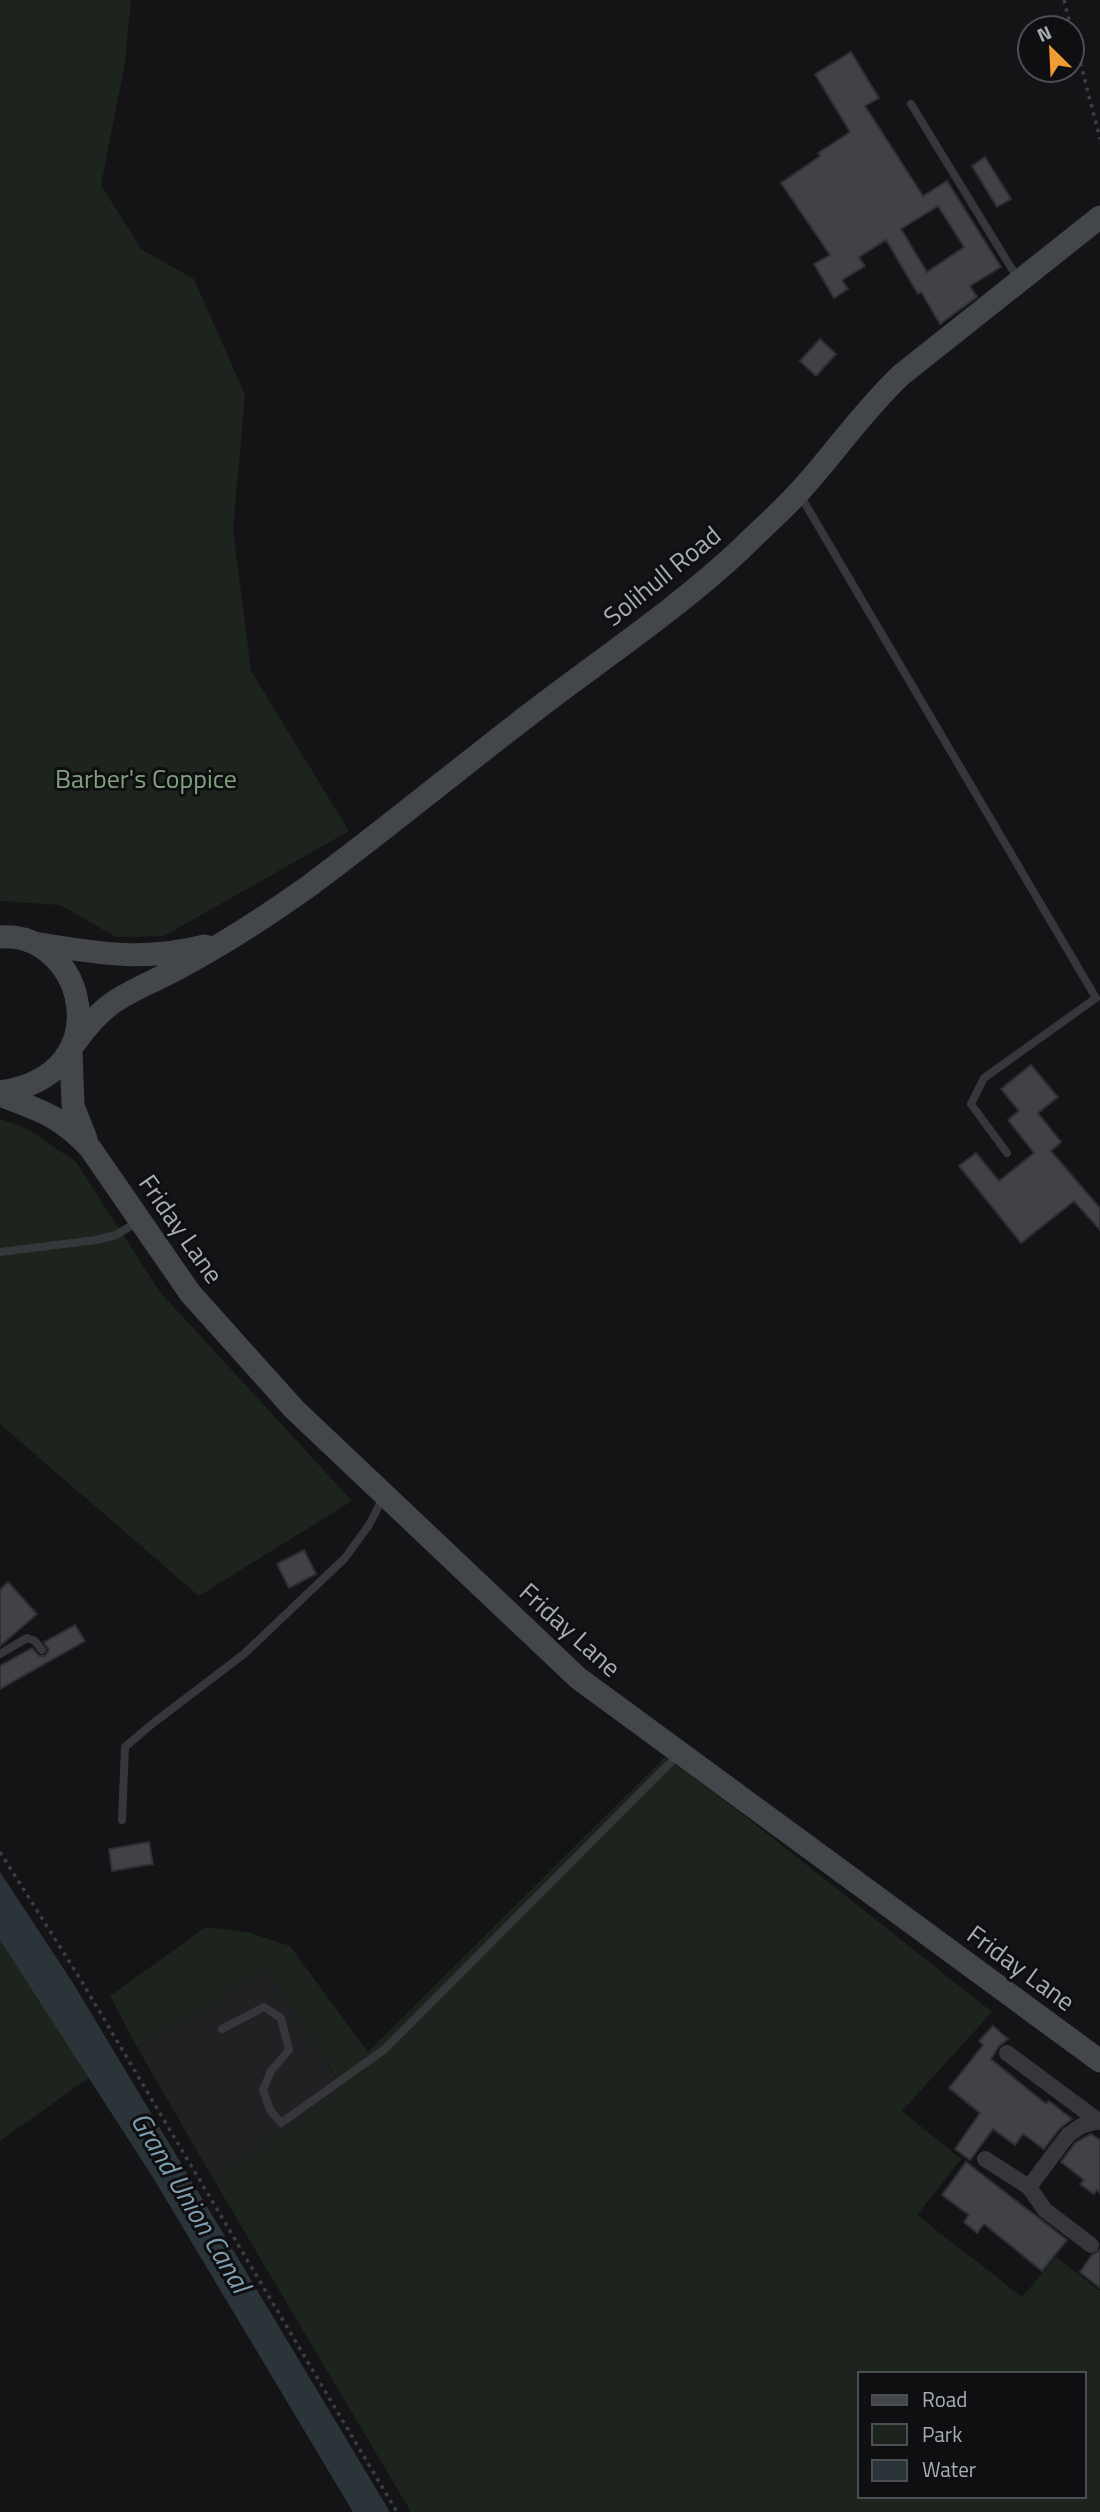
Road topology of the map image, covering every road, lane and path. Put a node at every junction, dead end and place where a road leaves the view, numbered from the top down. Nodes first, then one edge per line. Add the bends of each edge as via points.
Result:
1 (1086, 84) edge
2 (911, 104) dead end
3 (1100, 139) edge
4 (1100, 217) edge
5 (1020, 282) junction
6 (799, 492) junction
7 (11, 936) edge
8 (226, 940) junction
9 (73, 1047) junction
10 (0, 1094) edge
11 (90, 1148) junction
12 (1007, 1153) dead end
13 (140, 1220) junction
14 (0, 1252) edge
15 (384, 1495) junction
16 (42, 1650) dead end
17 (0, 1654) edge
18 (680, 1753) junction
19 (122, 1820) dead end
20 (0, 1852) edge
21 (222, 2029) dead end
22 (1007, 2053) dead end
23 (1100, 2061) edge
24 (1100, 2121) edge
25 (985, 2159) dead end
26 (1029, 2187) junction
27 (1091, 2245) dead end
28 (397, 2512) edge

1 - 3 path
2 - 5 lane
4 - 5 main road, Solihull Road
5 - 6 main road, Solihull Road via 871,403
6 - 8 main road, Solihull Road via 678,603 309,886
6 - 12 lane via 1096,998 984,1078 971,1104
7 - 8 main road, Solihull Road via 127,956 172,953
7 - 9 main road, Friday Lane via 57,962 73,987 79,1017
8 - 9 main road, Solihull Road via 111,1002
9 - 10 main road, Solihull Road via 60,1065 39,1081
9 - 11 main road, Friday Lane via 73,1106
10 - 11 main road, Friday Lane via 52,1115
11 - 13 main road, Friday Lane
13 - 14 lane via 116,1235 96,1240
13 - 15 main road, Friday Lane via 190,1293 294,1409
15 - 18 main road, Friday Lane via 578,1678
15 - 19 lane via 369,1525 336,1566 244,1654 125,1747
16 - 17 lane via 27,1638
18 - 21 lane via 385,2049 281,2123 263,2090 271,2071 289,2050 281,2018 264,2007
18 - 23 main road, Friday Lane
20 - 28 path
22 - 24 street
24 - 26 street via 1080,2126 1069,2136
25 - 26 street
26 - 27 street via 1045,2210

